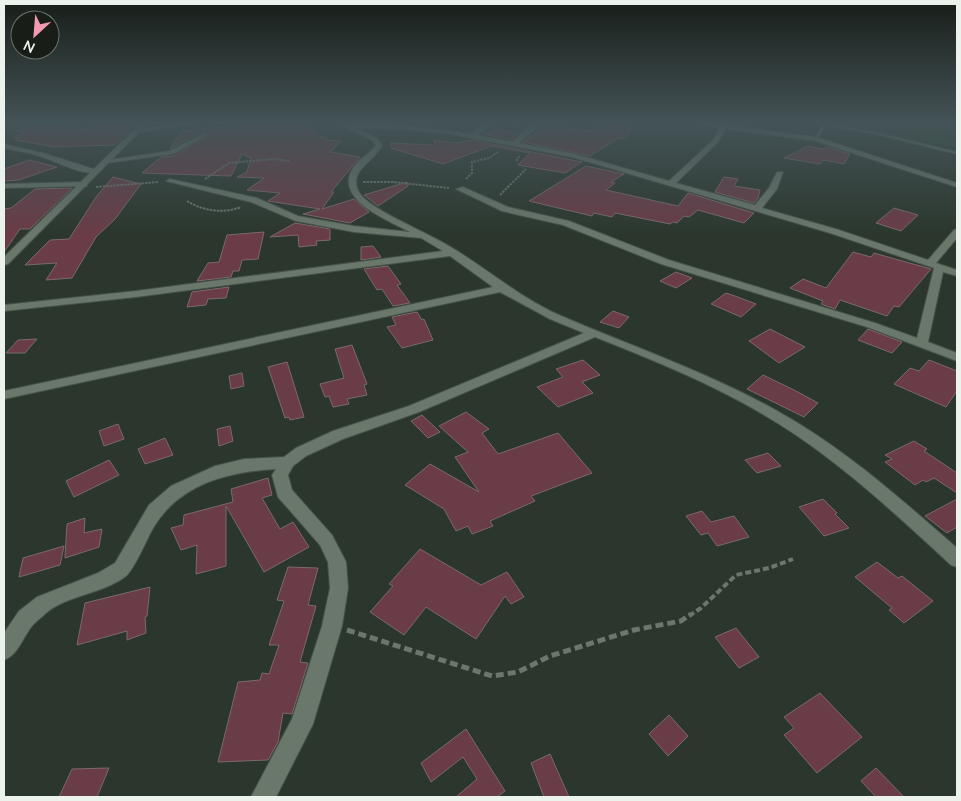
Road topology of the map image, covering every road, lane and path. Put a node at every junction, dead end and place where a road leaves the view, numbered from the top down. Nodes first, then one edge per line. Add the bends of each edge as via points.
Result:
1 (58, 160) edge
2 (112, 160) edge
3 (258, 160) edge
4 (284, 160) edge
5 (364, 160) edge
6 (479, 160) edge
7 (594, 160) edge
8 (693, 160) edge
9 (882, 160) edge
10 (107, 161) joint
11 (289, 161) dead end
12 (526, 169) dead end
13 (96, 171) junction
14 (780, 174) dead end
15 (204, 180) dead end
16 (170, 181) joint
17 (352, 183) junction
18 (670, 184) junction
19 (957, 185) edge
20 (4, 186) edge
21 (82, 186) junction
22 (460, 189) junction
23 (254, 200) junction
24 (187, 201) dead end
25 (490, 204) junction
26 (757, 208) junction
27 (957, 232) edge
28 (425, 237) junction
29 (450, 253) junction
30 (4, 262) edge
31 (935, 266) junction
32 (957, 273) edge
33 (502, 288) junction
34 (4, 308) edge
35 (594, 333) junction
36 (922, 344) junction
37 (957, 357) edge
38 (4, 396) edge
39 (288, 462) junction
40 (957, 558) edge
41 (794, 559) dead end
42 (332, 626) junction
43 (4, 650) edge
44 (263, 797) edge

1 - 13 street
2 - 10 street
3 - 15 path via 229,163
4 - 11 path
5 - 17 street via 358,166
6 - 22 path via 472,162 472,173
7 - 18 street
8 - 18 street
9 - 19 street
10 - 13 street
12 - 25 path
13 - 21 street
14 - 26 street via 773,189
16 - 21 path
16 - 23 street
17 - 22 path via 393,182
17 - 28 street via 355,194 370,207
18 - 26 street
20 - 21 street
21 - 30 street
22 - 25 street
23 - 24 path via 235,210 224,211
23 - 28 street via 296,218 387,234
25 - 36 street via 566,223 665,262
26 - 31 street
27 - 31 street
28 - 29 street
29 - 33 street
29 - 34 street
31 - 32 street
31 - 36 street
33 - 35 street via 554,317
33 - 38 street
35 - 39 street via 430,403 338,435 301,452
35 - 40 street via 719,385 777,416 848,466
36 - 37 street
39 - 42 street via 280,475 284,493 326,540 337,562 339,588
39 - 43 street via 244,465 215,472 177,490 154,510 121,570 44,603 26,618
41 - 42 path via 736,575 701,608 681,621 634,630 550,656 518,672 492,676
42 - 44 street via 302,724

